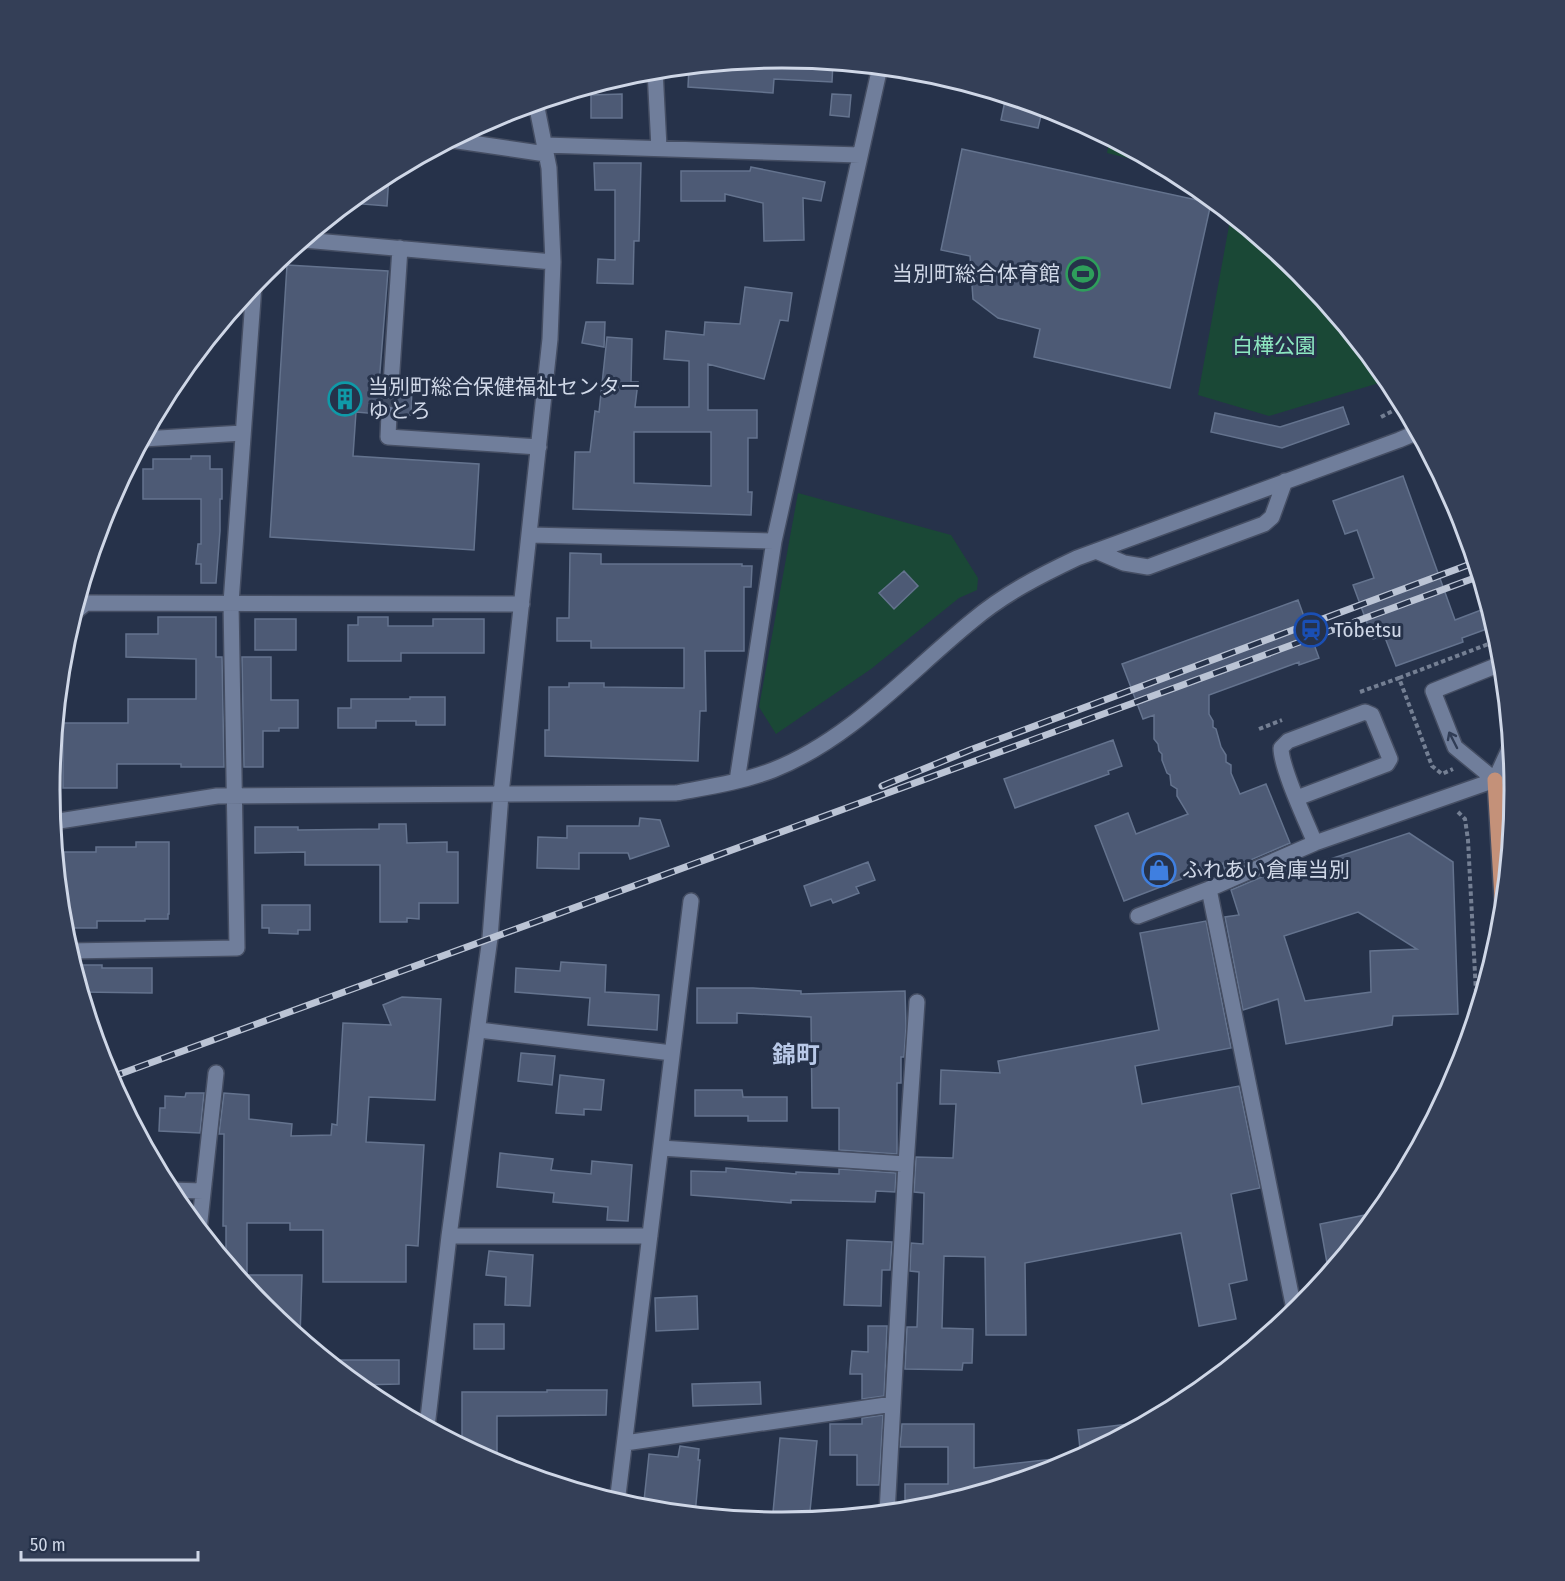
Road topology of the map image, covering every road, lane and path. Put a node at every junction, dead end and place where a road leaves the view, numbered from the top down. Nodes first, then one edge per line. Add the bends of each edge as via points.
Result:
1 (878, 74) edge
2 (655, 80) edge
3 (538, 111) edge
4 (466, 141) edge
5 (659, 148) junction
6 (545, 149) junction
7 (860, 156) junction
8 (314, 241) edge
9 (400, 248) junction
10 (553, 262) junction
11 (253, 300) edge
12 (392, 385) tunnel mouth
13 (1396, 409) edge
14 (389, 414) tunnel mouth
15 (1381, 417) dead end
16 (243, 433) junction
17 (1411, 435) edge
18 (152, 438) edge
19 (538, 447) junction
20 (1285, 482) junction
21 (529, 535) junction
22 (774, 541) junction
23 (1096, 551) junction
24 (231, 603) junction
25 (85, 604) edge
26 (522, 604) junction
27 (1489, 644) edge
28 (1494, 667) edge
29 (1399, 678) dead end
30 (1504, 761) edge
31 (1504, 775) edge
32 (1495, 780) junction
33 (737, 781) junction
34 (501, 794) junction
35 (235, 795) junction
36 (1297, 798) junction
37 (1456, 809) dead end
38 (61, 821) edge
39 (1503, 840) edge
40 (1315, 843) junction
41 (1209, 889) junction
42 (691, 901) dead end
43 (1138, 916) dead end
44 (79, 951) edge
45 (1477, 989) edge
46 (917, 1002) dead end
47 (479, 1030) junction
48 (672, 1053) junction
49 (216, 1073) dead end
50 (661, 1148) junction
51 (906, 1164) junction
52 (181, 1190) edge
53 (203, 1191) junction
54 (200, 1218) edge
55 (449, 1236) junction
56 (650, 1236) junction
57 (1292, 1302) edge
58 (893, 1404) junction
59 (428, 1420) edge
60 (625, 1443) junction
61 (618, 1493) edge
62 (887, 1505) edge

1 - 7 street
2 - 5 street
3 - 6 street
4 - 6 street
5 - 6 street
5 - 7 street
6 - 10 street
7 - 22 street
8 - 9 street
9 - 10 street
9 - 12 street
10 - 19 street via 550,339
11 - 16 street
13 - 15 path
14 - 19 street via 388,438
16 - 18 street
16 - 24 street
17 - 20 street
19 - 21 street
20 - 23 street
20 - 23 street via 1272,517 1264,524 1148,567 1124,563
21 - 22 street
21 - 26 street
22 - 33 street
23 - 33 street via 1030,580 1007,595 834,736 772,770
24 - 25 street
24 - 26 street
24 - 35 street
26 - 34 street
27 - 29 path
32 -> 28 street via 1455,747 1433,691
30 - 32 street
31 - 32 street
32 - 39 main road
32 - 40 street
33 - 34 street via 675,793
34 - 35 street
34 - 47 street
35 - 38 street
35 - 44 street via 237,948
36 - 36 street via 1281,748 1288,741 1365,712 1372,715 1390,759 1387,764
36 - 40 street
37 - 45 path via 1465,819 1468,840
40 - 41 street
41 - 43 street
41 - 57 street
42 - 48 street
46 - 51 street
47 - 48 street
47 - 55 street
48 - 50 street
49 - 53 street
50 - 51 street
50 - 56 street
51 - 58 street
52 - 53 street
53 - 54 street
55 - 56 street
55 - 59 street
56 - 60 street
58 - 60 street
58 - 62 street
60 - 61 street

